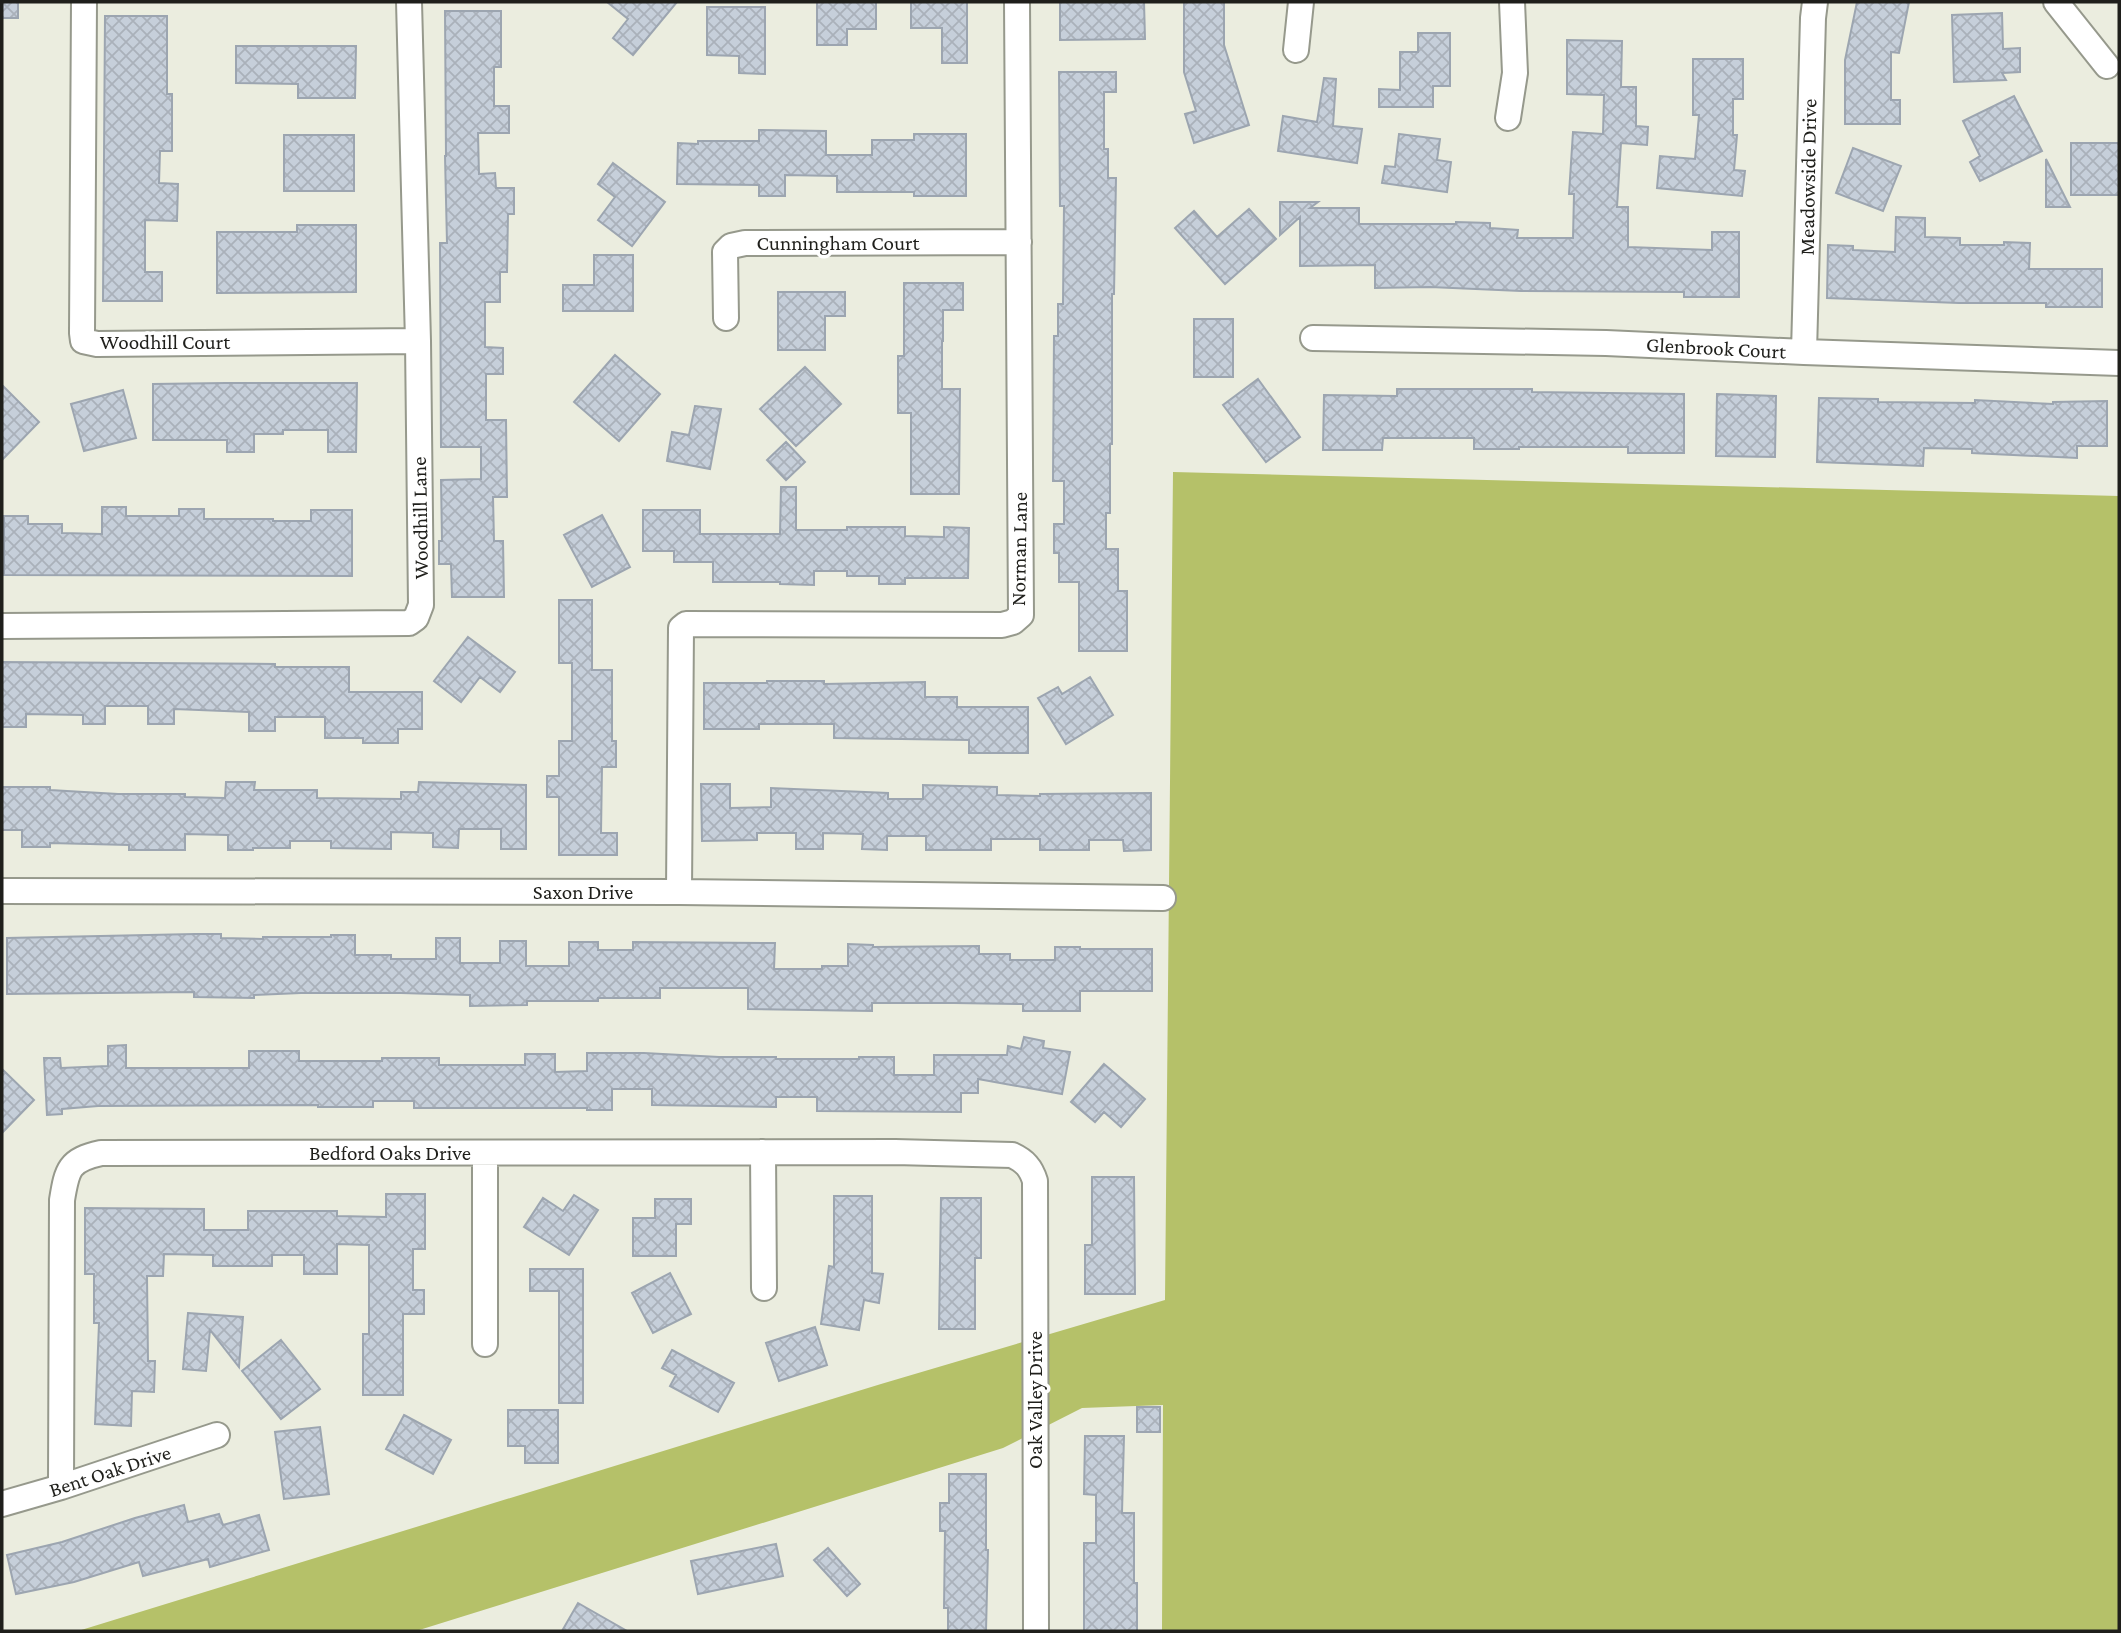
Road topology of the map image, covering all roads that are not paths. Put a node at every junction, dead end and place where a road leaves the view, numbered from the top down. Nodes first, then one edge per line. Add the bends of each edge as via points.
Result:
1 (84, 2) edge
2 (409, 2) edge
3 (1017, 2) edge
4 (1301, 2) edge
5 (1512, 2) edge
6 (1815, 2) edge
7 (2056, 2) edge
8 (1296, 50) dead end
9 (2107, 65) dead end
10 (1508, 118) dead end
11 (1019, 242) junction
12 (726, 318) dead end
13 (1313, 338) dead end
14 (418, 341) junction
15 (1804, 352) junction
16 (2119, 363) edge
17 (2, 626) edge
18 (2, 891) edge
19 (679, 892) junction
20 (1163, 898) dead end
21 (763, 1152) junction
22 (485, 1153) junction
23 (1031, 1169) joint
24 (764, 1288) dead end
25 (485, 1344) dead end
26 (218, 1435) dead end
27 (61, 1487) junction
28 (2, 1504) edge
29 (1036, 1631) edge

1 - 14 street, Woodhill Court via 83,341
2 - 14 street, Woodhill Lane
3 - 11 street, Norman Lane
4 - 8 street
5 - 10 street via 1515,73
6 - 15 street, Meadowside Drive
7 - 9 street
11 - 12 street, Cunningham Court via 731,246 725,252
11 - 19 street, Norman Lane via 1021,615 1002,625 686,624 681,628
13 - 15 street, Glenbrook Court
14 - 17 street, Woodhill Lane via 421,605 409,623
15 - 16 street, Glenbrook Court
18 - 19 street, Saxon Drive
19 - 20 street, Saxon Drive
21 - 22 street, Bedford Oaks Drive
21 - 23 street, Bedford Oaks Drive via 1012,1155
21 - 24 street
22 - 25 street
22 - 27 street, Bedford Oaks Drive via 83,1156 65,1178 62,1200
23 - 29 street, Oak Valley Drive via 1035,1181
26 - 27 street, Bent Oak Drive
27 - 28 street, Bent Oak Drive

